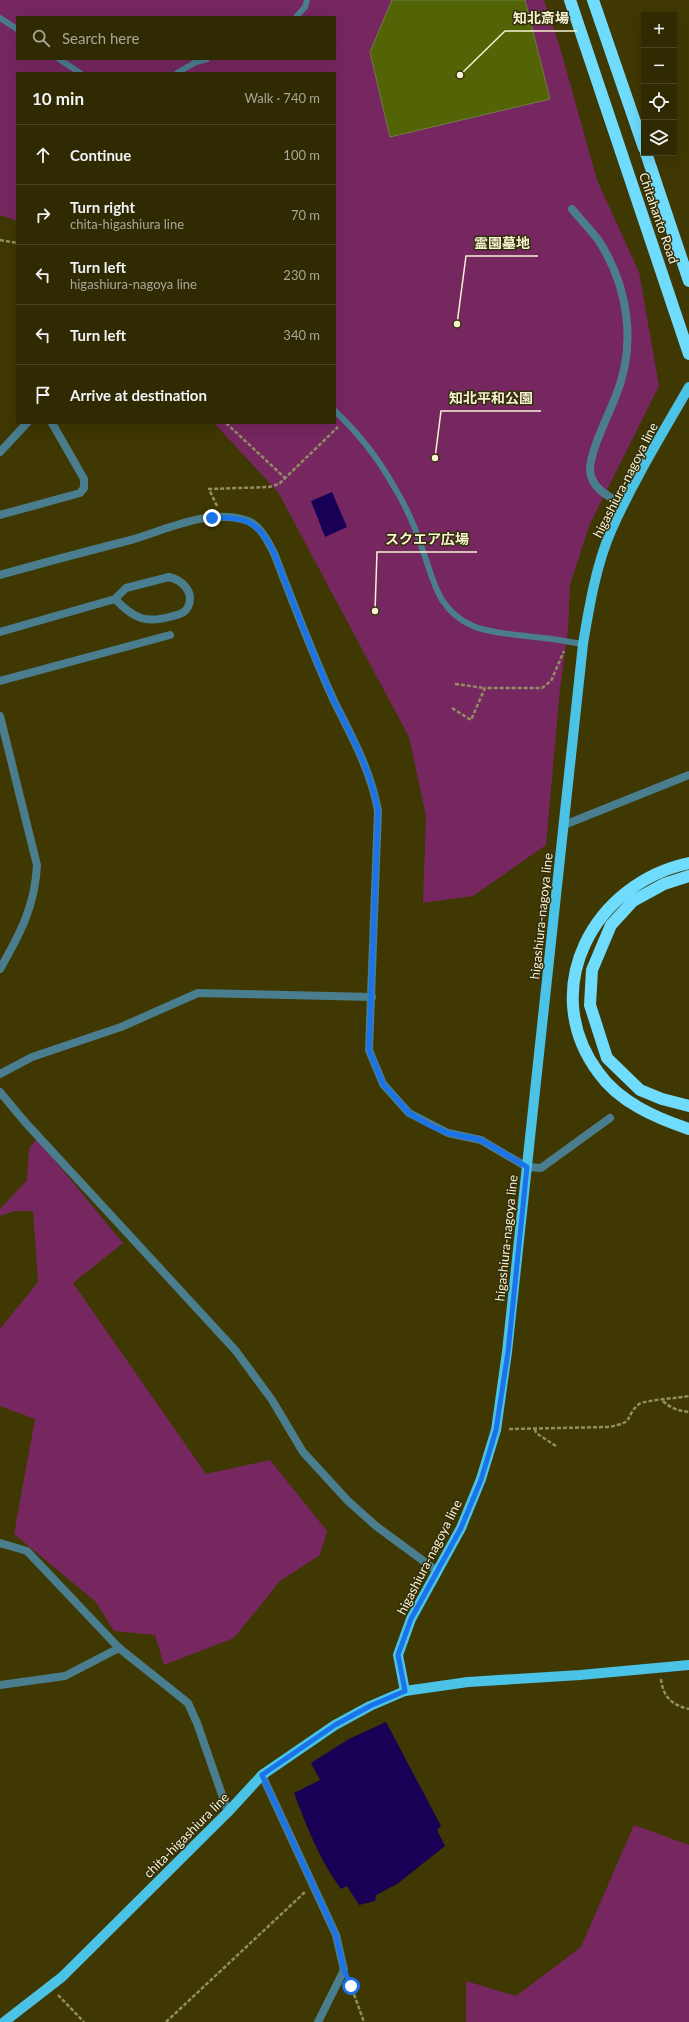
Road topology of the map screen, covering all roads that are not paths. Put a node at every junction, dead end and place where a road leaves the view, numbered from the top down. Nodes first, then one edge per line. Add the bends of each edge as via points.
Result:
1 (307, 0) edge
2 (570, 0) edge
3 (593, 0) edge
4 (297, 16) edge
5 (0, 18) edge
6 (16, 28) edge
7 (61, 60) edge
8 (203, 60) edge
9 (79, 72) edge
10 (179, 72) edge
11 (641, 139) edge
12 (647, 156) edge
13 (664, 205) junction
14 (572, 208) dead end
15 (689, 259) edge
16 (689, 281) edge
17 (689, 354) edge
18 (689, 387) edge
19 (336, 412) edge
20 (26, 424) edge
21 (53, 424) edge
22 (0, 452) edge
23 (624, 505) junction
24 (0, 515) edge
25 (0, 575) edge
26 (115, 599) junction
27 (0, 632) edge
28 (170, 635) dead end
29 (583, 644) junction
30 (0, 681) edge
31 (0, 716) edge
32 (689, 775) edge
33 (564, 826) junction
34 (689, 863) edge
35 (689, 876) edge
36 (0, 969) edge
37 (372, 997) junction
38 (0, 1074) edge
39 (0, 1092) edge
40 (689, 1106) edge
41 (610, 1118) dead end
42 (689, 1129) edge
43 (527, 1167) junction
44 (0, 1543) edge
45 (437, 1571) junction
46 (119, 1648) junction
47 (689, 1665) edge
48 (0, 1685) edge
49 (405, 1691) junction
50 (262, 1775) junction
51 (228, 1812) junction
52 (4, 2022) edge
53 (318, 2022) edge

1 - 4 lane via 305,7
2 - 17 highway, Chitahanto Road
3 - 11 highway
5 - 6 lane
7 - 9 lane
8 - 10 lane
12 - 13 highway, Chitahanto Road
13 - 15 highway
13 - 16 highway, Chitahanto Road
14 - 23 street via 599,241 619,280 625,300 628,323 624,373 591,458 590,471 602,493
18 - 23 main road, higashiura-nagoya line via 645,462
19 - 29 lane via 370,450 393,485 412,523 434,587 458,618 474,626 498,632
20 - 22 street
21 - 24 street via 84,479 84,488 80,493
23 - 29 main road, higashiura-nagoya line via 610,532 590,601
25 - 37 street via 191,521 230,517 250,521 265,535 376,796 378,811
26 - 26 street via 126,588 169,577 186,587 190,596 188,607 181,614 149,621 126,611
26 - 27 street
28 - 30 street
29 - 33 main road, higashiura-nagoya line
31 - 36 street via 37,865 36,888 31,908
32 - 33 street
33 - 43 main road, higashiura-nagoya line
34 - 42 highway via 652,875 612,904 595,924 580,952 572,990 576,1027 598,1073 619,1095 662,1120
35 - 40 highway via 664,884 633,901 611,925 592,970 590,1005 607,1058 640,1090
37 - 38 street via 198,993 121,1027 32,1057
37 - 43 street via 369,1050 383,1084 409,1113 448,1133 481,1140
39 - 45 street via 236,1351 272,1400 303,1452 376,1526
41 - 43 street via 541,1168
43 - 45 main road, higashiura-nagoya line via 508,1352 496,1430 481,1480
44 - 46 street via 26,1551
45 - 49 main road, higashiura-nagoya line via 411,1619 398,1655
46 - 48 street via 65,1676
46 - 51 street via 188,1703
47 - 49 main road via 468,1682
49 - 50 main road, chita-higashiura line via 335,1725
50 - 51 main road, chita-higashiura line
50 - 53 street via 336,1935 344,1970
51 - 52 main road, chita-higashiura line via 50,1987

